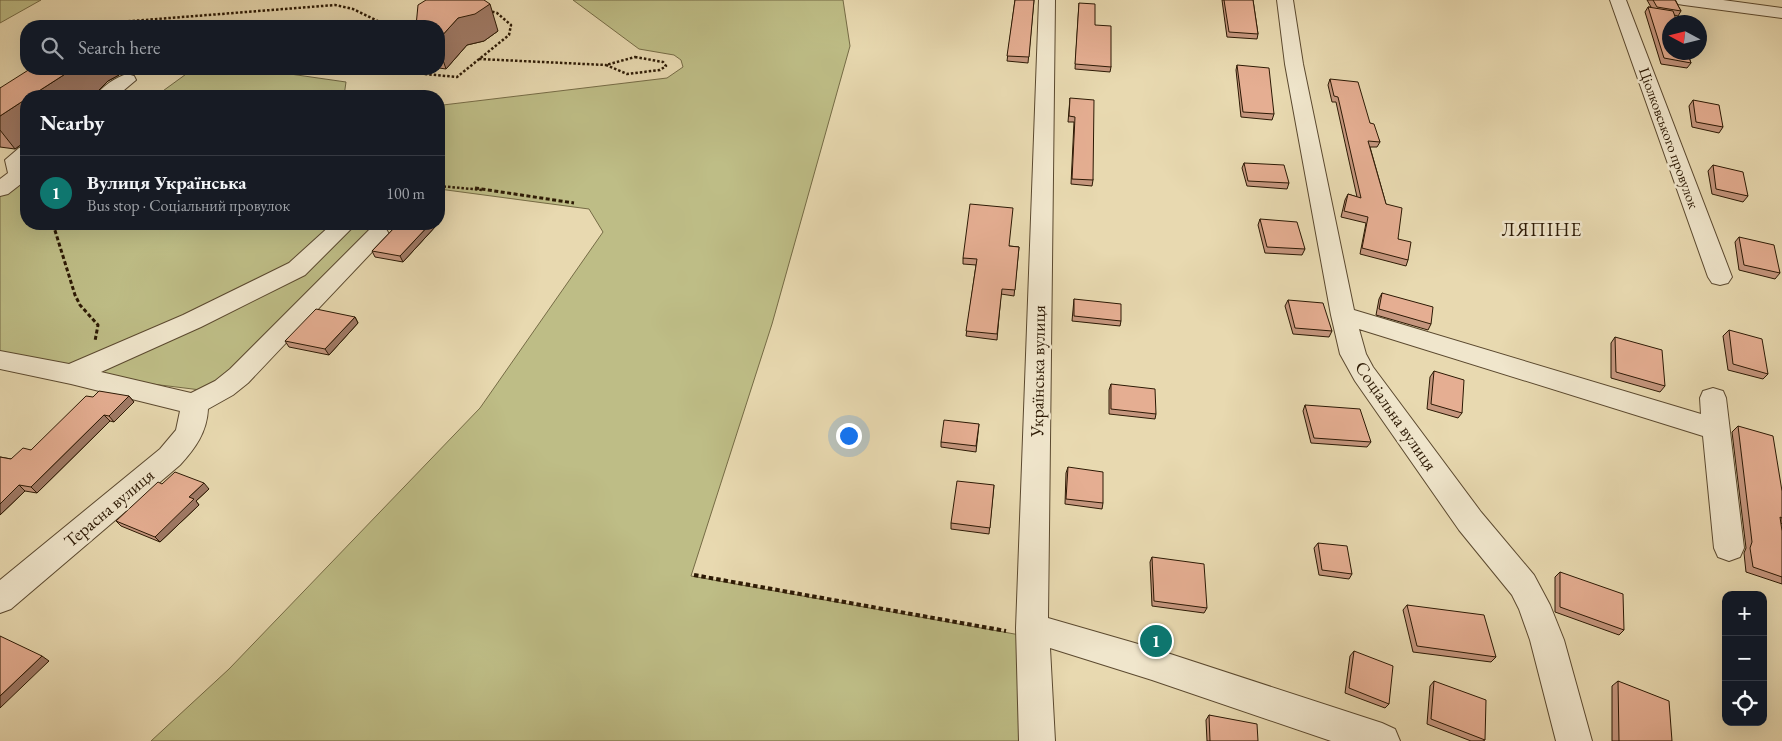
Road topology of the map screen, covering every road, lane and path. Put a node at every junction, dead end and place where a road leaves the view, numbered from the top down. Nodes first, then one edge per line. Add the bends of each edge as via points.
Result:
1 (1047, 0) edge
2 (1285, 0) edge
3 (1618, 0) edge
4 (1684, 0) edge
5 (488, 11) dead end
6 (1782, 13) edge
7 (144, 20) edge
8 (376, 20) edge
9 (479, 59) junction
10 (606, 65) junction
11 (435, 75) edge
12 (127, 80) dead end
13 (113, 90) edge
14 (20, 156) edge
15 (445, 187) edge
16 (0, 188) edge
17 (574, 203) dead end
18 (55, 230) edge
19 (339, 230) edge
20 (378, 234) dead end
21 (1720, 277) dead end
22 (1343, 315) junction
23 (0, 360) edge
24 (71, 374) junction
25 (1713, 398) dead end
26 (194, 404) junction
27 (1716, 429) junction
28 (1729, 548) dead end
29 (694, 575) dead end
30 (0, 599) edge
31 (1032, 632) junction
32 (1037, 741) edge
33 (1382, 741) edge
34 (1574, 741) edge

1 - 31 street, Українська вулиця
2 - 22 street, Соціальна вулиця via 1294,64
3 - 21 street, Ціолковського провулок
4 - 6 street
5 - 9 path via 497,13 511,24 509,35
7 - 8 path via 335,5 353,8
9 - 10 path
9 - 11 path via 457,77
10 - 10 path via 635,57 663,62 666,66 660,70 627,74
12 - 13 street
14 - 16 street via 15,160 19,174
15 - 17 path
18 - 24 path via 75,295 98,325 96,339
19 - 24 street via 297,269 192,321
20 - 26 street via 239,376
22 - 27 street
22 - 34 street, Соціальна вулиця via 1353,354 1364,374 1470,521 1523,585 1534,605 1547,640
23 - 24 street
24 - 26 street
25 - 27 street
26 - 30 street, Терасна вулиця via 195,421 180,447
27 - 28 street
29 - 31 path
31 - 32 street, Українська вулиця
31 - 33 street via 1152,664

